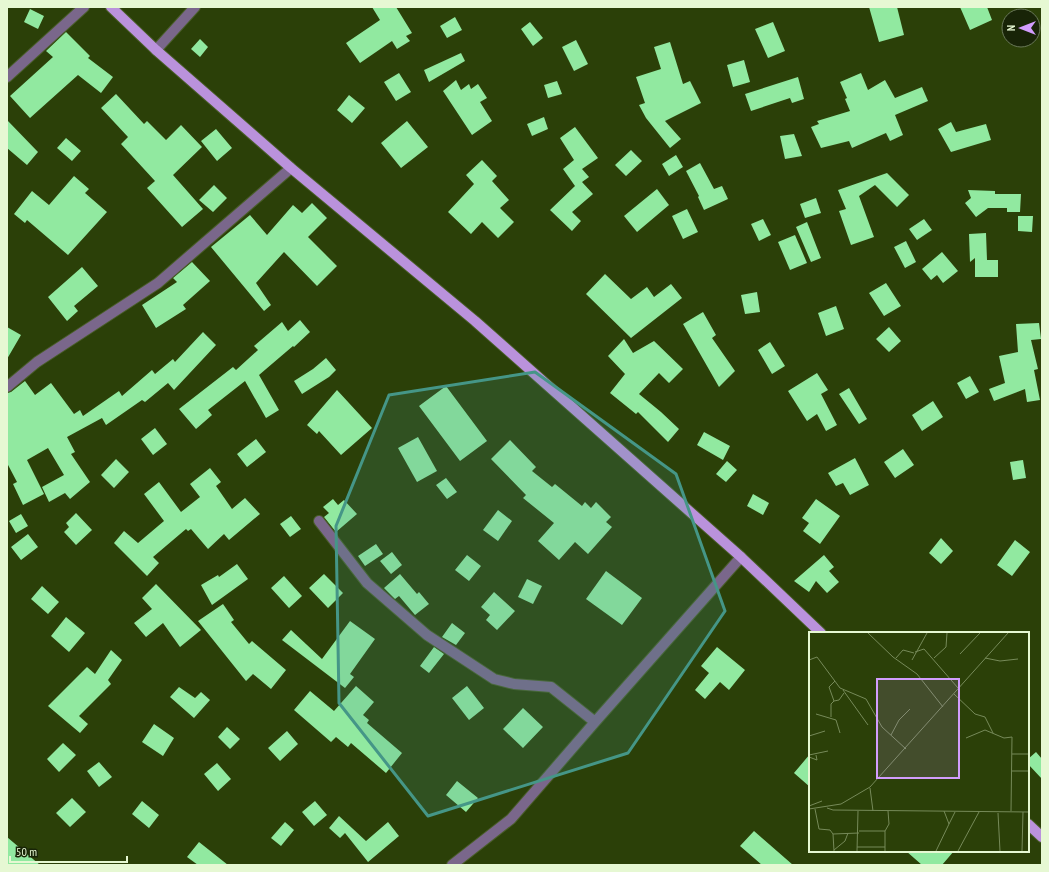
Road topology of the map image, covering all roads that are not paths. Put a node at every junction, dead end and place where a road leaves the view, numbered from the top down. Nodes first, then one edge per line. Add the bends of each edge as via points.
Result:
1 (84, 7) edge
2 (111, 7) edge
3 (195, 7) edge
4 (156, 50) junction
5 (7, 77) edge
6 (291, 168) junction
7 (7, 387) edge
8 (319, 521) dead end
9 (741, 557) junction
10 (820, 632) edge
11 (595, 722) junction
12 (1029, 825) edge
13 (1042, 837) edge
14 (452, 865) edge

1 - 5 street
2 - 4 main road
3 - 4 street
4 - 6 main road
6 - 7 street via 158,283 36,362
6 - 9 main road via 475,321
8 - 11 street via 366,583 427,635 494,679 551,688
9 - 10 main road
9 - 11 street
11 - 14 street via 511,819
12 - 13 main road

